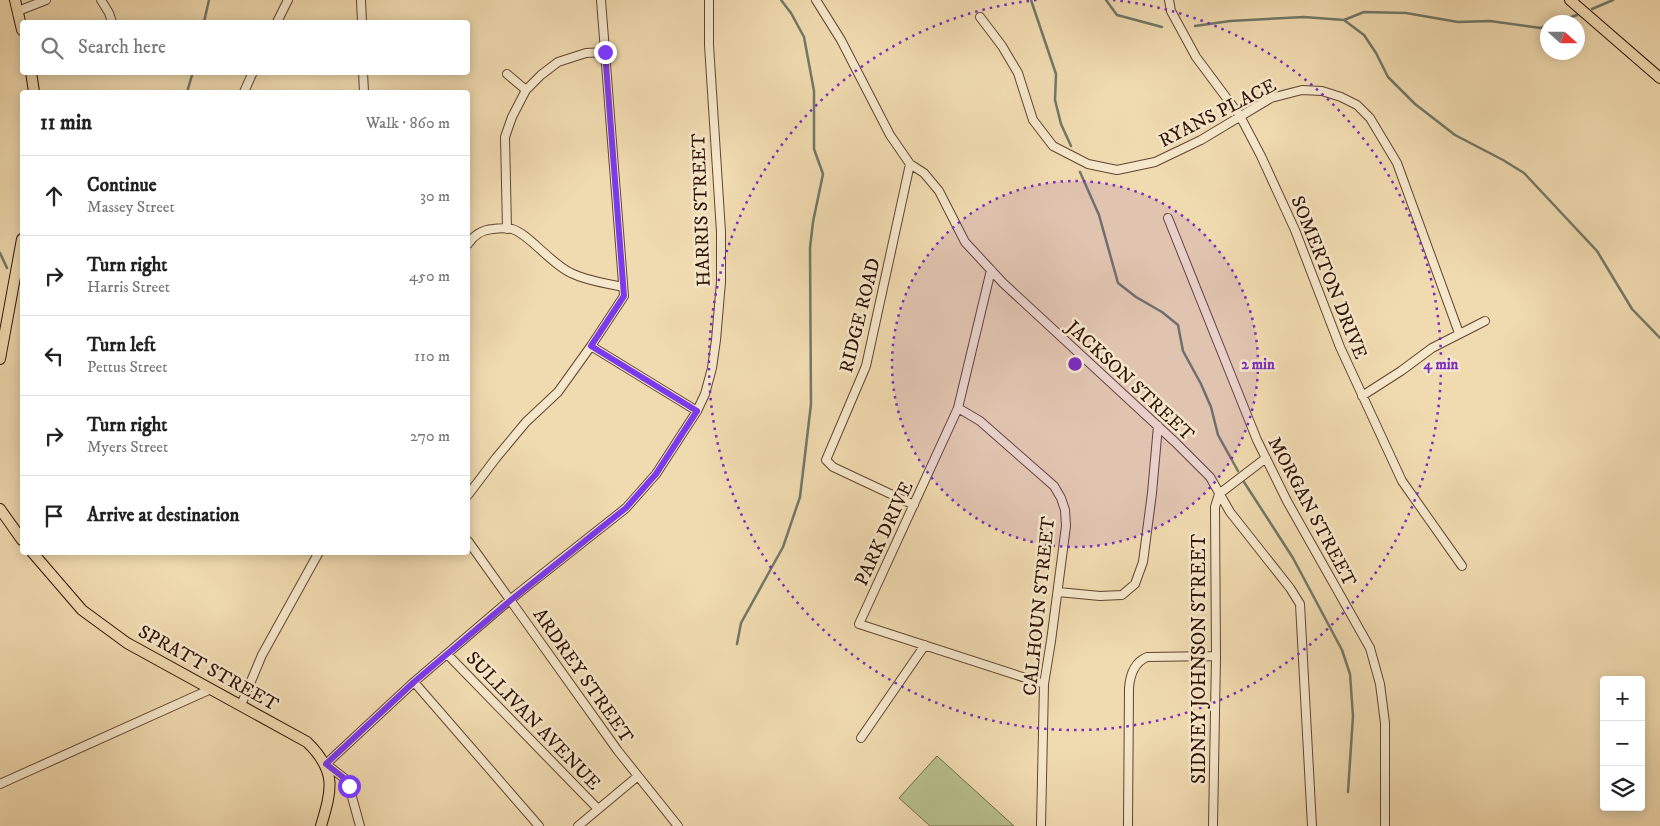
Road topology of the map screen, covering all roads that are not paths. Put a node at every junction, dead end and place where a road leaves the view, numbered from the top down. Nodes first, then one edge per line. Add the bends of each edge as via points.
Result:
1 (15, 0) edge
2 (46, 0) edge
3 (101, 0) edge
4 (288, 0) edge
5 (362, 0) edge
6 (601, 0) edge
7 (709, 0) edge
8 (816, 0) edge
9 (1169, 0) edge
10 (1570, 0) edge
11 (18, 11) junction
12 (980, 17) dead end
13 (20, 20) edge
14 (111, 20) edge
15 (278, 20) edge
16 (362, 20) edge
17 (605, 52) junction
18 (507, 74) dead end
19 (31, 75) edge
20 (252, 75) edge
21 (363, 75) edge
22 (1660, 78) edge
23 (34, 90) edge
24 (245, 90) edge
25 (364, 90) edge
26 (526, 90) junction
27 (1240, 116) junction
28 (910, 164) junction
29 (1168, 218) dead end
30 (507, 229) junction
31 (470, 241) edge
32 (20, 267) edge
33 (991, 270) junction
34 (623, 287) junction
35 (1485, 321) dead end
36 (1458, 333) junction
37 (591, 346) junction
38 (0, 359) edge
39 (1362, 396) junction
40 (958, 408) junction
41 (697, 411) junction
42 (1158, 426) junction
43 (1266, 458) junction
44 (470, 493) edge
45 (1220, 493) junction
46 (914, 505) junction
47 (0, 509) edge
48 (20, 537) edge
49 (470, 544) edge
50 (35, 555) edge
51 (317, 555) edge
52 (1462, 566) dead end
53 (1058, 592) junction
54 (511, 600) junction
55 (924, 645) junction
56 (447, 654) junction
57 (1216, 656) junction
58 (414, 682) junction
59 (1044, 684) junction
60 (211, 689) junction
61 (241, 705) junction
62 (861, 738) dead end
63 (326, 764) junction
64 (638, 776) junction
65 (0, 784) edge
66 (598, 809) junction
67 (321, 826) edge
68 (360, 826) edge
69 (539, 826) edge
70 (578, 826) edge
71 (678, 826) edge
72 (1041, 826) edge
73 (1128, 826) edge
74 (1213, 826) edge
75 (1312, 826) edge
76 (1385, 826) edge

1 - 11 main road
2 - 11 street
3 - 14 street
4 - 15 street
5 - 16 street
6 - 17 street
7 - 41 street, HARRIS STREET via 721,282 712,368
8 - 28 street, JACKSON STREET via 841,40 890,136
9 - 27 street, SOMERTON DRIVE via 1171,11 1196,56
10 - 22 main road
11 - 13 main road
12 - 27 street, RYANS PLACE via 1018,74 1033,120 1054,146 1088,164 1117,170 1155,162 1201,140
17 - 26 street via 558,62
17 - 34 street
18 - 26 street
19 - 23 main road
20 - 24 street
21 - 25 street
26 - 30 street via 505,137
27 - 36 street, RYANS PLACE via 1271,98 1302,90 1341,97 1357,105 1370,118 1397,163
27 - 39 street, SOMERTON DRIVE via 1296,230
28 - 33 street, JACKSON STREET via 924,173 939,190 965,242
28 - 46 street, RIDGE ROAD via 866,366 826,460 833,467
29 - 43 street, MORGAN STREET
30 - 31 street via 488,229
30 - 34 street via 514,230 570,273
32 - 38 main road
33 - 40 street, PARK DRIVE
33 - 42 street, JACKSON STREET
34 - 37 street via 624,296
35 - 36 street
36 - 39 street
37 - 41 street
37 - 44 street via 558,392 526,422
39 - 52 street, SOMERTON DRIVE via 1402,481
40 - 46 street, PARK DRIVE
40 - 53 street, CALHOUN STREET via 980,421 1054,486 1062,498 1066,526
41 - 54 street, HARRIS STREET via 656,474 626,508
42 - 45 street, JACKSON STREET via 1210,477
42 - 53 street via 1143,562 1135,584 1122,595
43 - 45 street
43 - 76 street, MORGAN STREET via 1370,648 1380,684 1385,723
45 - 57 street, SIDNEY JOHNSON STREET via 1215,508
45 - 75 street, JACKSON STREET via 1230,512 1300,604
46 - 55 street, PARK DRIVE via 859,624
47 - 48 main road
49 - 54 street, ARDREY STREET
50 - 60 main road, SPRATT STREET via 77,604 102,626
51 - 61 street via 262,656
53 - 59 street, CALHOUN STREET
54 - 56 street, HARRIS STREET
54 - 64 street, ARDREY STREET
55 - 59 street, PARK DRIVE
55 - 62 street
56 - 58 street, HARRIS STREET
56 - 66 street, SULLIVAN AVENUE
57 - 73 street via 1147,657 1134,668 1129,688
57 - 74 street, SIDNEY JOHNSON STREET
58 - 63 street, HARRIS STREET
58 - 69 street
59 - 72 street, CALHOUN STREET
60 - 61 main road, SPRATT STREET
60 - 65 street
61 - 63 main road, SPRATT STREET via 307,742
63 - 67 main road via 330,787
63 - 68 street via 349,786
64 - 66 street
64 - 71 street, ARDREY STREET
66 - 70 street

